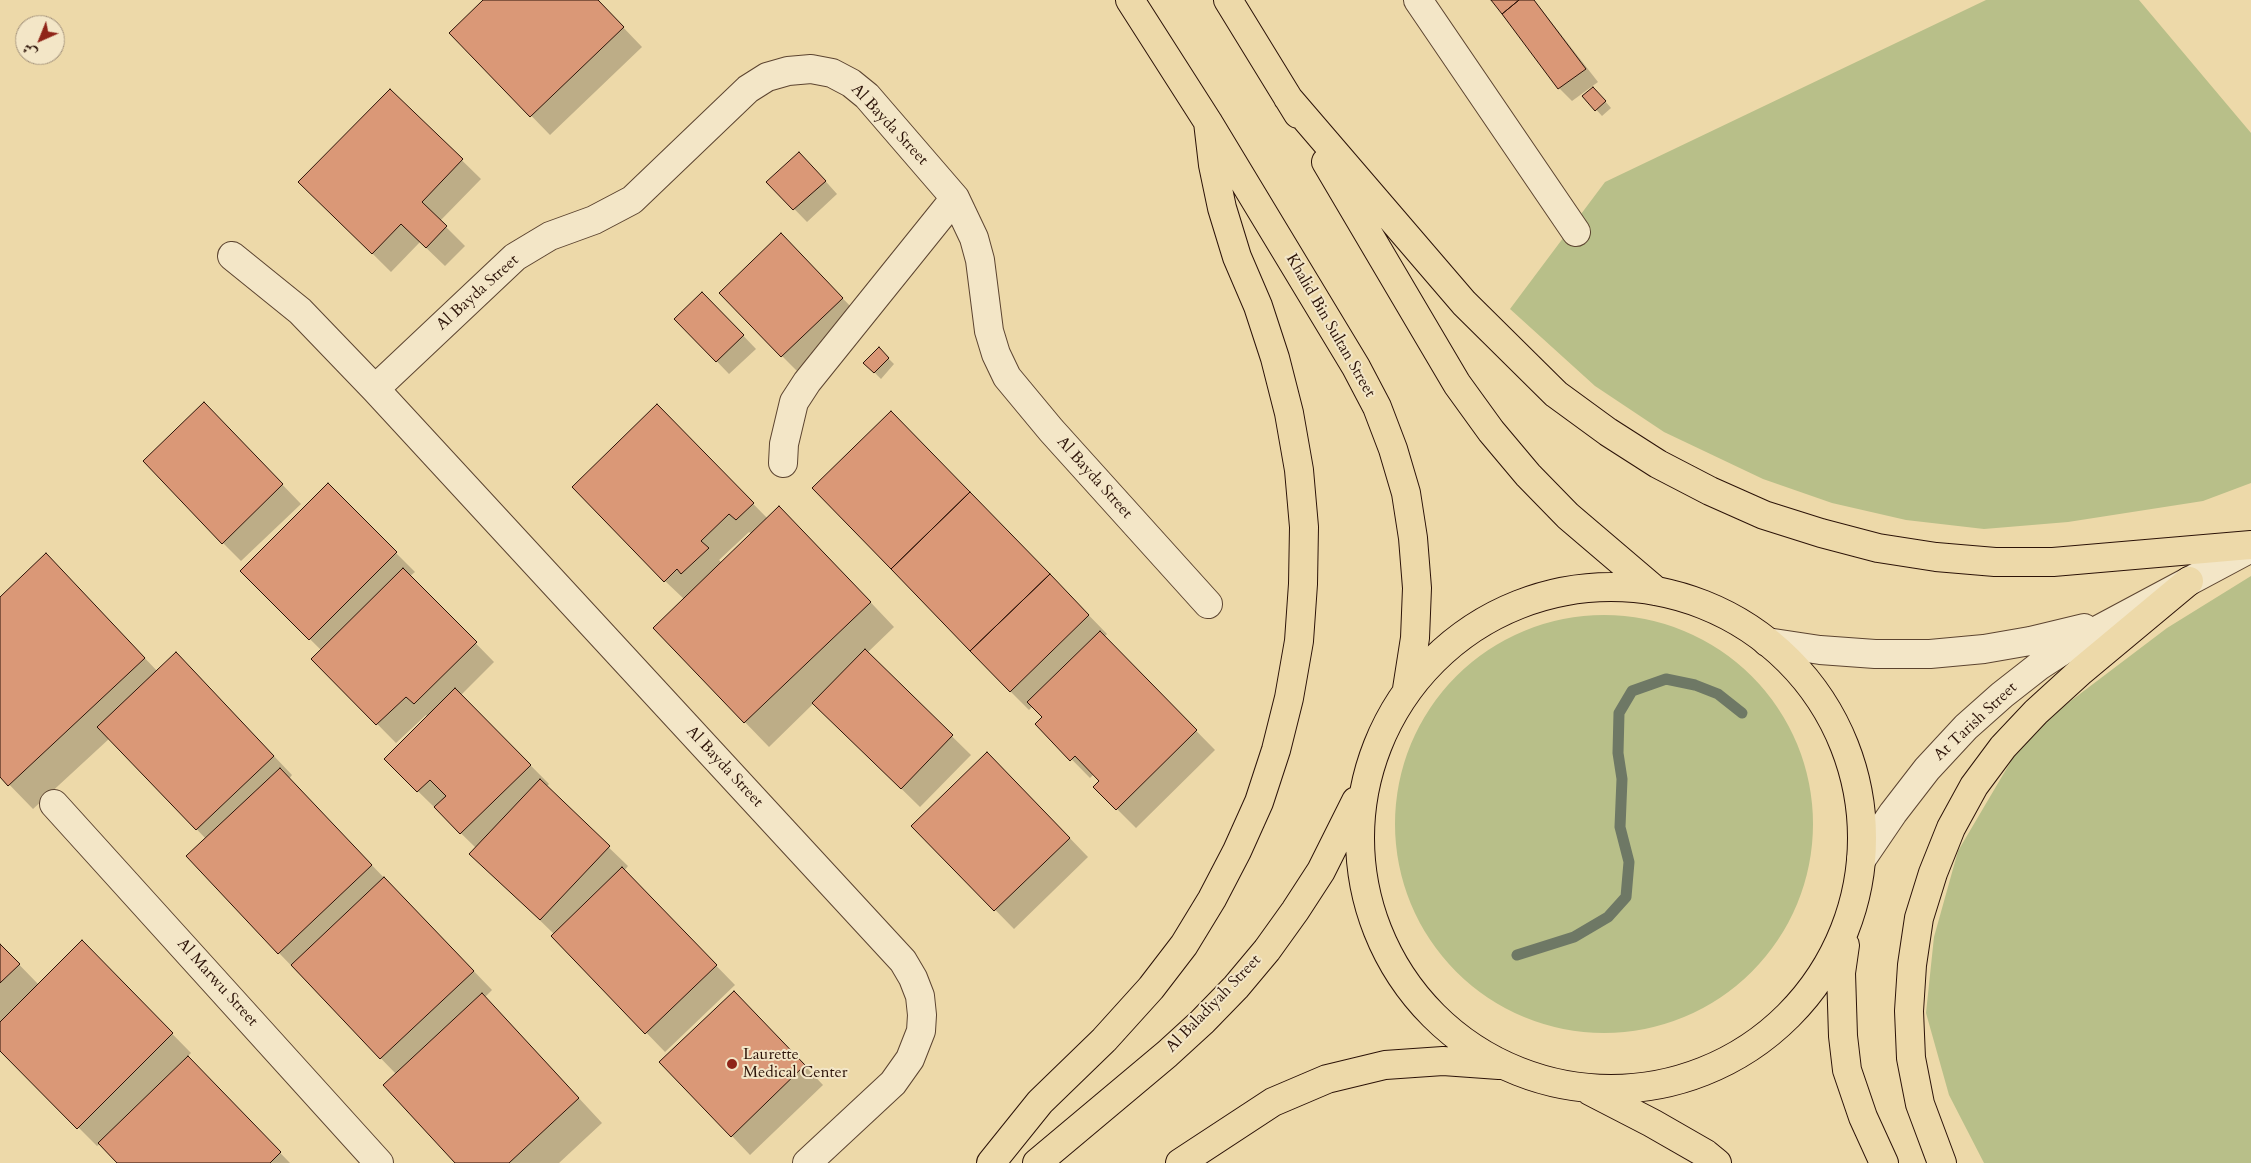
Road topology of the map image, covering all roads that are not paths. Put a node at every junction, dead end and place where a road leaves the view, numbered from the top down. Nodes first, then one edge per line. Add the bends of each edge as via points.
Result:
1 (1130, 0) edge
2 (1228, 0) edge
3 (1418, 0) edge
4 (1288, 98) junction
5 (1208, 122) junction
6 (955, 198) junction
7 (1576, 232) dead end
8 (232, 256) dead end
9 (375, 389) junction
10 (783, 463) dead end
11 (2251, 547) edge
12 (2189, 581) junction
13 (1656, 591) junction
14 (1208, 604) dead end
15 (2121, 616) junction
16 (1767, 642) junction
17 (1407, 689) junction
18 (1365, 784) junction
19 (54, 804) dead end
20 (1861, 860) junction
21 (1848, 925) junction
22 (1503, 1065) junction
23 (1584, 1088) junction
24 (379, 1163) edge
25 (807, 1163) edge
26 (991, 1163) edge
27 (1037, 1163) edge
28 (1180, 1163) edge
29 (1717, 1163) edge
30 (1884, 1163) edge
31 (1942, 1163) edge

1 - 5 main road, Khalid Bin Sultan Street
2 - 4 main road
3 - 7 street
4 - 11 main road via 1464,303 1556,394 1658,464 1710,492 1764,515 1821,533 1878,548 1936,557 2053,562
4 - 13 main road via 1448,368 1491,431 1568,516
5 - 17 main road, Khalid Bin Sultan Street via 1356,367 1377,407 1393,449 1407,502 1417,588 1415,638
5 - 26 main road via 1222,208 1275,358 1299,470 1304,527 1303,584 1289,698 1276,750 1248,826 1212,899 1184,945 1151,988 1104,1040 1040,1102
6 - 9 street, Al Bayda Street via 867,96 851,82 832,73 788,70 767,77 748,89 632,200 594,220 550,236 515,257
6 - 10 street via 794,402
6 - 14 street, Al Bayda Street via 974,238 989,331 1007,377
8 - 9 street, Al Bayda Street via 300,310
9 - 25 street, Al Bayda Street via 903,961 913,978 920,996 922,1015 921,1031 910,1059 893,1083
11 - 12 street, At Tarish Street
12 - 15 street, At Tarish Street
12 - 31 main road via 2036,712 2003,747 1974,786 1951,828 1919,918 1909,1011 1911,1058 1920,1104
13 - 16 main road via 1695,602 1732,619
13 - 17 main road via 1609,586 1562,591 1517,604 1460,637 1438,654
15 - 16 street, At Tarish Street via 2030,641 1930,654 1820,650
15 - 20 street, At Tarish Street via 2039,666 1966,727 1910,791
16 - 20 main road via 1802,676 1830,717 1850,762 1860,811
17 - 18 main road via 1374,751
18 - 22 main road via 1359,832 1363,880 1376,926 1396,970 1426,1008 1461,1040
18 - 27 main road, Al Baladiyah Street via 1316,879 1273,942 1236,987 1174,1048
19 - 24 street, Al Marwu Street
20 - 21 main road via 1857,893
21 - 23 main road via 1827,968 1799,1006 1764,1039 1723,1064 1679,1081 1632,1089
21 - 30 main road via 1841,973 1842,1036 1848,1070 1863,1116
22 - 23 main road via 1542,1080
22 - 28 main road via 1443,1061 1385,1065 1327,1079 1273,1102
23 - 29 main road via 1652,1123

